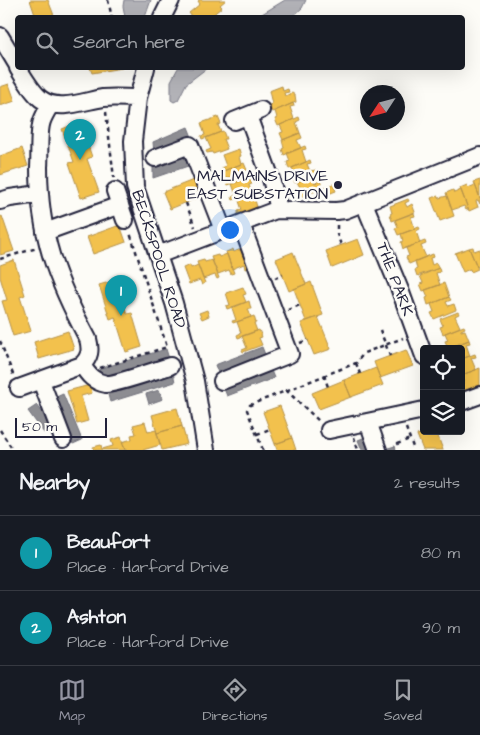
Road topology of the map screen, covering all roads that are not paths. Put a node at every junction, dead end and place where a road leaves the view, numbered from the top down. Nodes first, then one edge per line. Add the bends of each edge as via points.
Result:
1 (171, 0) edge
2 (164, 15) edge
3 (0, 36) edge
4 (15, 62) edge
5 (20, 70) edge
6 (145, 70) edge
7 (138, 98) junction
8 (51, 104) junction
9 (247, 116) dead end
10 (480, 156) edge
11 (155, 158) dead end
12 (39, 194) junction
13 (0, 201) edge
14 (364, 203) junction
15 (120, 205) road end
16 (279, 209) junction
17 (241, 224) junction
18 (224, 230) junction
19 (46, 239) junction
20 (158, 255) junction
21 (420, 345) edge
22 (170, 366) dead end
23 (84, 368) junction
24 (41, 380) junction
25 (222, 381) dead end
26 (19, 388) road end
27 (480, 395) edge
28 (465, 401) edge
29 (420, 411) edge
30 (368, 422) junction
31 (329, 430) road end
32 (63, 439) dead end
33 (206, 450) edge
34 (378, 450) edge

1 - 2 street
3 - 4 street
5 - 8 street via 41,99
6 - 7 street, BECKSPOOL ROAD
7 - 8 street
7 - 20 street, BECKSPOOL ROAD via 133,141 135,187
8 - 12 street via 41,123
9 - 16 street
10 - 14 street
11 - 18 street via 190,145
12 - 13 street
12 - 19 street
14 - 16 street via 337,211
14 - 21 street, THE PARK
15 - 19 street
16 - 17 street
17 - 18 street
17 - 25 street via 290,354
18 - 20 street
19 - 23 street via 62,288 88,339 90,348
20 - 33 street, BECKSPOOL ROAD via 195,381
22 - 23 street via 108,385 96,382
23 - 24 street
24 - 26 street
24 - 32 street
27 - 28 street
29 - 30 street
30 - 31 street
30 - 34 street

